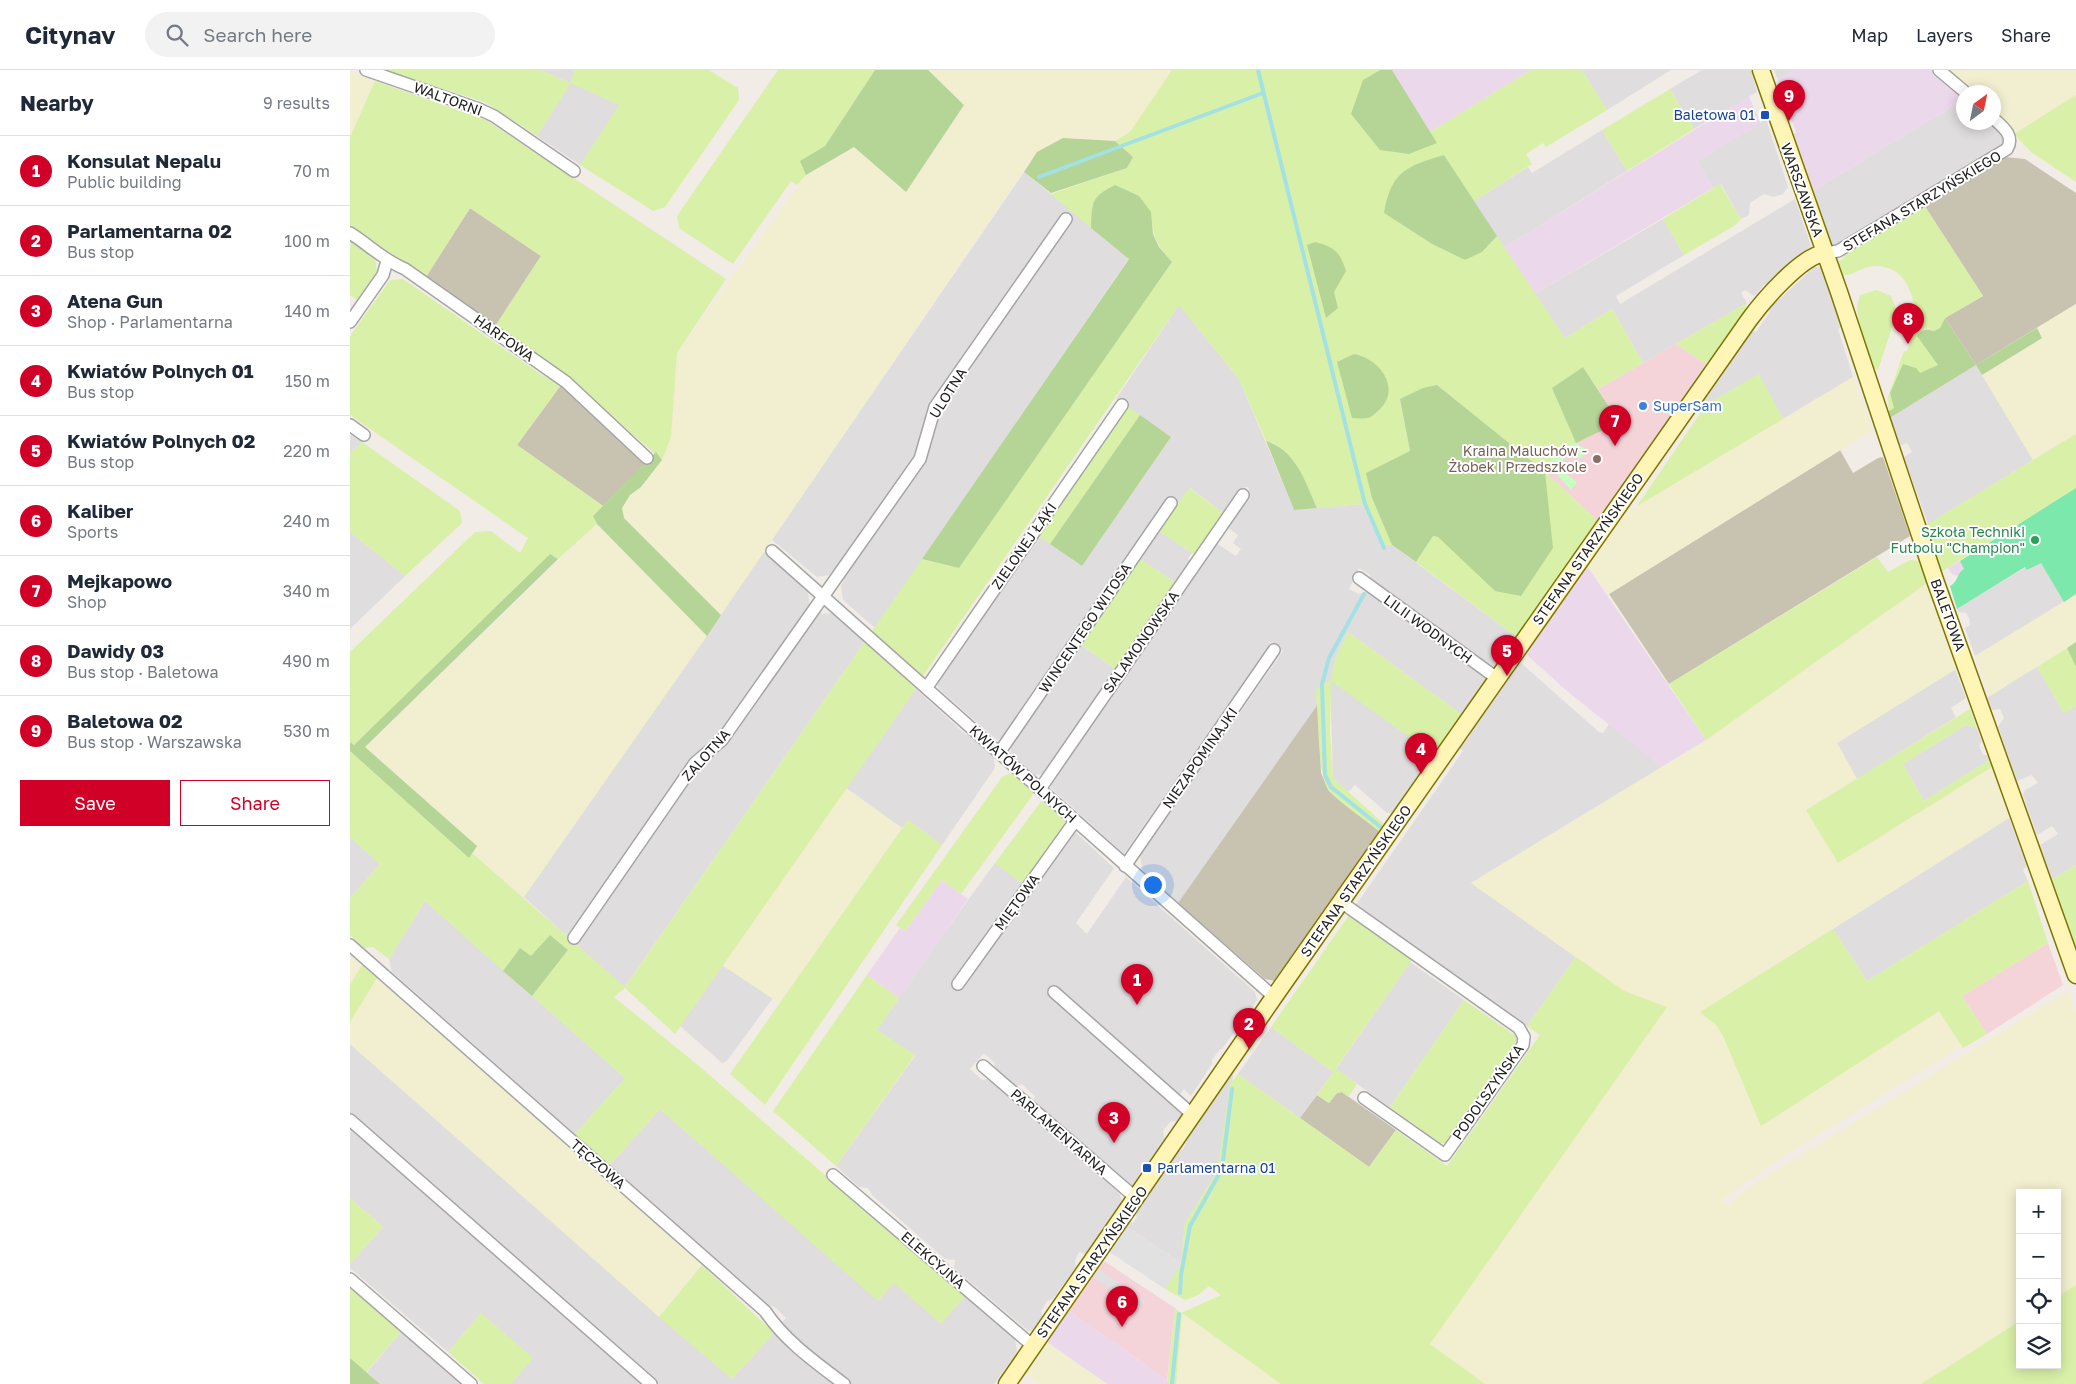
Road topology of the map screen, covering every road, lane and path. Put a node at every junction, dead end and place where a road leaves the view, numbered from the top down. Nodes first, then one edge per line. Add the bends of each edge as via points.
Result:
1 (366, 70) edge
2 (1761, 70) edge
3 (1939, 70) edge
4 (1957, 85) edge
5 (2001, 126) edge
6 (574, 171) dead end
7 (1066, 219) dead end
8 (350, 233) edge
9 (1825, 253) junction
10 (387, 262) junction
11 (350, 322) edge
12 (1122, 404) dead end
13 (350, 425) edge
14 (364, 435) dead end
15 (648, 458) dead end
16 (1243, 495) dead end
17 (1171, 503) dead end
18 (772, 551) dead end
19 (1359, 578) dead end
20 (824, 597) junction
21 (1274, 650) dead end
22 (1498, 679) junction
23 (927, 687) junction
24 (999, 753) junction
25 (1040, 790) junction
26 (1075, 821) junction
27 (1125, 866) junction
28 (1341, 902) junction
29 (574, 938) dead end
30 (350, 945) edge
31 (2076, 975) edge
32 (958, 984) dead end
33 (1054, 992) dead end
34 (1274, 997) junction
35 (983, 1066) dead end
36 (1364, 1098) dead end
37 (1194, 1116) junction
38 (350, 1120) edge
39 (833, 1175) dead end
40 (1136, 1198) junction
41 (350, 1279) edge
42 (1033, 1346) junction
43 (471, 1384) edge
44 (651, 1384) edge
45 (844, 1384) edge
46 (1007, 1384) edge

1 - 6 street, WALTORNI via 486,112
2 - 9 street, WARSZAWSKA
3 - 4 street
5 - 9 street, STEFANA STARZYŃSKIEGO via 2008,133 2010,144 2004,152 1838,251
7 - 20 street, ULOTNA via 935,407 920,459
8 - 10 street, HARFOWA via 379,252
9 - 22 street, STEFANA STARZYŃSKIEGO via 1816,254 1805,262 1757,308
9 - 31 street, BALETOWA via 1935,580
10 - 11 street via 384,275
10 - 15 street, HARFOWA via 405,269 566,382
12 - 23 street, ZIELONEJ ŁĄKI
13 - 14 street
16 - 25 street, SALAMONOWSKA
17 - 24 street, WINCENTEGO WITOSA
18 - 20 street, KWIATÓW POLNYCH
19 - 22 street, LILII WODNYCH
20 - 23 street, KWIATÓW POLNYCH
20 - 29 street, ZALOTNA via 722,740 695,762
21 - 27 street, NIEZAPOMINAJKI
22 - 28 street, STEFANA STARZYŃSKIEGO
23 - 24 street, KWIATÓW POLNYCH
24 - 25 street, KWIATÓW POLNYCH
25 - 26 street, KWIATÓW POLNYCH
26 - 27 street, KWIATÓW POLNYCH
26 - 32 street, MIĘTOWA
27 - 34 street, KWIATÓW POLNYCH
28 - 34 street, STEFANA STARZYŃSKIEGO
28 - 36 street, PODOLSZYŃSKA via 1519,1028 1524,1037 1523,1045 1445,1155
30 - 45 street, TĘCZOWA via 765,1311 775,1326 803,1352
33 - 37 street
34 - 37 street, STEFANA STARZYŃSKIEGO
35 - 40 street, PARLAMENTARNA
37 - 40 street, STEFANA STARZYŃSKIEGO
38 - 44 street
39 - 42 street, ELEKCYJNA
40 - 42 street, STEFANA STARZYŃSKIEGO
41 - 43 street
42 - 46 street, STEFANA STARZYŃSKIEGO

